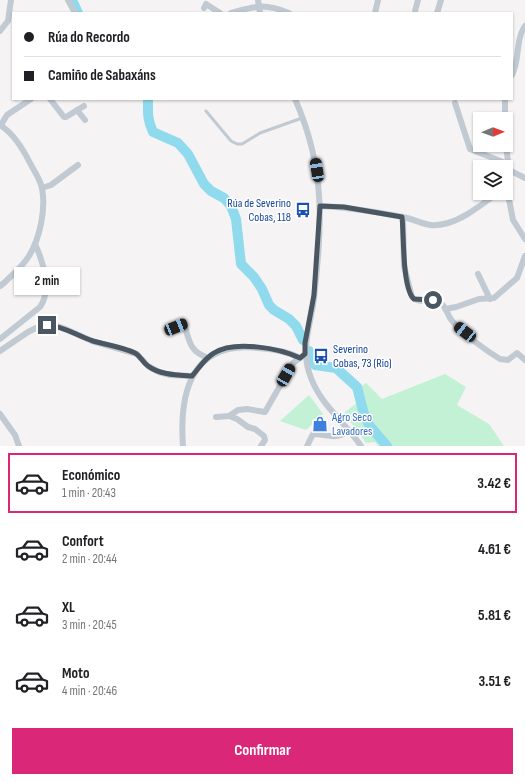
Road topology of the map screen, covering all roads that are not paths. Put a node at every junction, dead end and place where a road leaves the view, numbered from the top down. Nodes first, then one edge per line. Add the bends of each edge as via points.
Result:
1 (11, 0) edge
2 (68, 0) edge
3 (378, 0) edge
4 (418, 0) edge
5 (441, 0) edge
6 (258, 3) edge
7 (204, 8) dead end
8 (415, 11) dead end
9 (74, 12) edge
10 (218, 12) edge
11 (234, 12) edge
12 (287, 12) edge
13 (375, 12) edge
14 (437, 12) edge
15 (11, 22) edge
16 (525, 26) edge
17 (0, 31) edge
18 (513, 72) edge
19 (30, 100) edge
20 (51, 100) edge
21 (295, 100) edge
22 (505, 100) edge
23 (455, 102) dead end
24 (84, 106) dead end
25 (77, 110) junction
26 (206, 111) dead end
27 (505, 112) edge
28 (302, 118) junction
29 (85, 120) dead end
30 (0, 125) edge
31 (493, 160) edge
32 (78, 166) dead end
33 (513, 170) edge
34 (525, 178) edge
35 (42, 188) junction
36 (487, 200) edge
37 (509, 200) edge
38 (320, 206) junction
39 (402, 217) junction
40 (525, 239) edge
41 (35, 244) junction
42 (525, 256) edge
43 (478, 274) dead end
44 (0, 286) edge
45 (490, 299) junction
46 (446, 309) junction
47 (176, 327) dead end
48 (0, 339) edge
49 (0, 351) edge
50 (302, 356) junction
51 (208, 358) junction
52 (525, 360) edge
53 (192, 376) junction
54 (0, 414) edge
55 (229, 416) junction
56 (216, 417) dead end
57 (349, 430) junction
58 (19, 446) edge
59 (183, 446) edge
60 (261, 446) edge
61 (307, 446) edge
62 (361, 446) edge

1 - 15 street
2 - 9 street
3 - 13 street
4 - 8 street
5 - 14 street
6 - 11 street
6 - 12 street
7 - 10 street via 206,4
15 - 17 street
16 - 18 street
19 - 30 street via 7,115
20 - 25 street via 64,117
21 - 28 street
22 - 27 street
23 - 31 street via 470,149
24 - 25 street
25 - 29 street
26 - 28 lane via 231,141 237,144
28 - 38 street via 315,157
30 - 35 street via 6,129 27,157
32 - 35 street via 51,185
33 - 34 street
35 - 41 street via 42,216
36 - 39 street via 460,218 447,223 427,226
37 - 40 street via 513,220
38 - 39 street via 344,207
38 - 50 street via 314,295
39 - 46 street via 404,266 412,297 436,301
41 - 44 street via 29,257
41 - 48 street via 45,274 43,304
42 - 45 street via 517,278
43 - 45 street
45 - 46 street via 479,299
46 - 52 street via 455,324 500,359 508,360 517,353
47 - 51 street via 184,324 192,348 197,354
49 - 53 street via 40,326 54,326 92,341 137,354 148,366 159,372
50 - 51 street via 242,346 220,350
50 - 55 street via 294,363 265,412 247,409 238,410
50 - 57 street via 317,392 328,409
51 - 53 street
53 - 59 street via 184,403
54 - 58 street via 15,435
55 - 56 street
55 - 60 street via 264,436 265,440
57 - 61 street via 343,436 313,434
57 - 62 street

